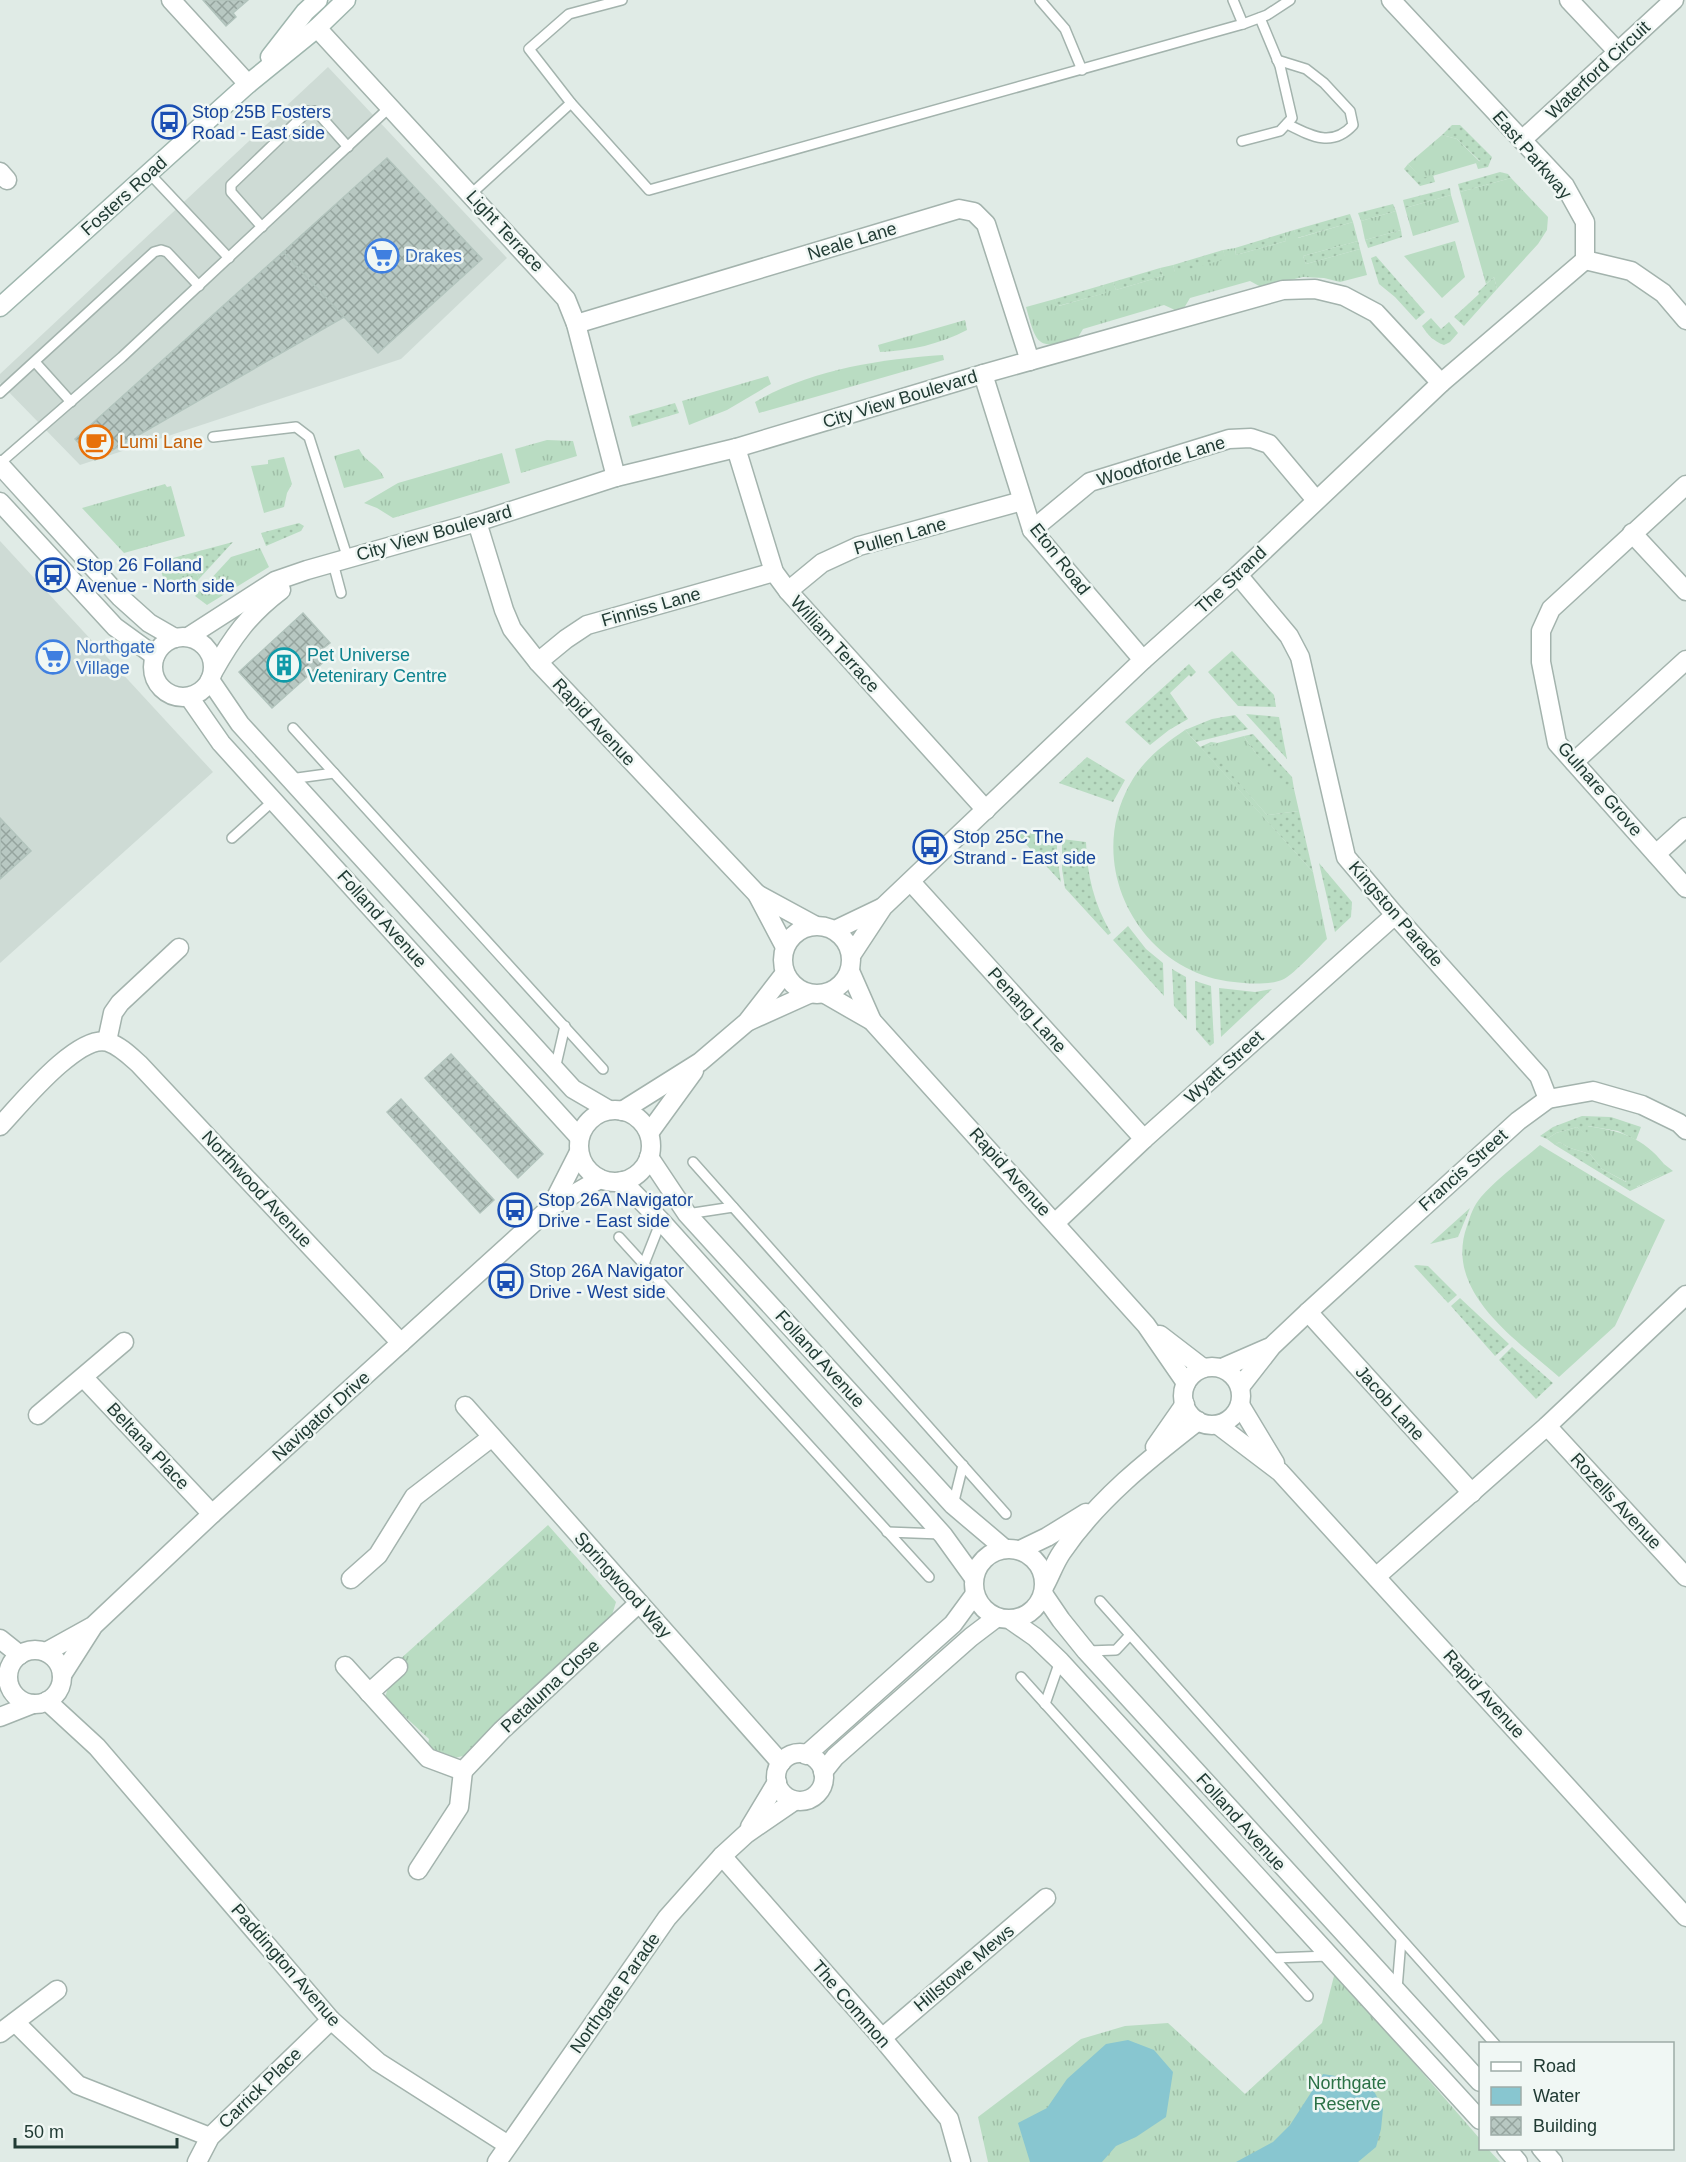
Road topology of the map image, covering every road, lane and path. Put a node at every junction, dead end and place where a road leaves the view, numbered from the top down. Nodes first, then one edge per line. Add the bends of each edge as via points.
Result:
1 (171, 0) edge
2 (318, 0) edge
3 (346, 0) edge
4 (622, 0) edge
5 (1040, 0) edge
6 (1233, 0) edge
7 (1290, 0) edge
8 (1391, 0) edge
9 (1569, 0) edge
10 (1674, 0) edge
11 (1260, 18) junction
12 (1243, 24) junction
13 (317, 28) junction
14 (1618, 52) junction
15 (1277, 60) junction
16 (1082, 70) junction
17 (248, 84) junction
18 (571, 103) junction
19 (390, 107) junction
20 (1287, 124) junction
21 (1522, 140) junction
22 (1242, 141) dead end
23 (348, 147) junction
24 (150, 173) junction
25 (471, 194) junction
26 (262, 226) junction
27 (229, 258) junction
28 (1585, 260) junction
29 (199, 286) junction
30 (0, 307) edge
31 (1686, 320) edge
32 (576, 324) junction
33 (1030, 361) junction
34 (35, 362) junction
35 (983, 374) junction
36 (1441, 382) junction
37 (0, 393) edge
38 (71, 402) junction
39 (213, 437) dead end
40 (736, 448) junction
41 (0, 464) edge
42 (616, 477) junction
43 (1686, 485) edge
44 (1316, 500) junction
45 (1022, 501) junction
46 (0, 502) edge
47 (477, 522) junction
48 (1032, 530) junction
49 (1632, 533) junction
50 (340, 561) junction
51 (774, 572) junction
52 (1238, 575) junction
53 (788, 591) junction
54 (1686, 591) edge
55 (341, 593) dead end
56 (182, 637) junction
57 (155, 656) junction
58 (1143, 660) junction
59 (1686, 660) edge
60 (538, 662) junction
61 (212, 676) junction
62 (189, 697) junction
63 (293, 728) dead end
64 (1574, 762) junction
65 (333, 773) junction
66 (290, 779) junction
67 (273, 801) junction
68 (986, 810) junction
69 (1686, 827) edge
70 (232, 838) dead end
71 (1656, 854) junction
72 (910, 882) junction
73 (1686, 888) edge
74 (757, 894) junction
75 (883, 907) junction
76 (1395, 915) junction
77 (814, 925) junction
78 (835, 930) junction
79 (785, 947) junction
80 (179, 948) dead end
81 (851, 963) junction
82 (785, 973) junction
83 (817, 994) junction
84 (872, 1021) junction
85 (747, 1022) junction
86 (565, 1026) junction
87 (106, 1041) junction
88 (700, 1062) junction
89 (555, 1069) junction
90 (603, 1069) dead end
91 (1548, 1099) junction
92 (615, 1111) junction
93 (0, 1126) edge
94 (1686, 1130) edge
95 (649, 1133) junction
96 (1144, 1139) junction
97 (579, 1145) junction
98 (649, 1157) junction
99 (693, 1162) dead end
100 (600, 1179) junction
101 (622, 1181) junction
102 (733, 1207) junction
103 (551, 1208) junction
104 (687, 1214) junction
105 (661, 1221) junction
106 (1055, 1222) junction
107 (619, 1237) dead end
108 (644, 1264) junction
109 (1686, 1295) edge
110 (1308, 1312) junction
111 (1146, 1325) junction
112 (124, 1342) dead end
113 (401, 1343) junction
114 (1272, 1346) junction
115 (1203, 1368) junction
116 (1222, 1368) junction
117 (84, 1378) junction
118 (1186, 1383) junction
119 (1240, 1387) junction
120 (1185, 1404) junction
121 (465, 1406) dead end
122 (1240, 1406) junction
123 (38, 1415) dead end
124 (1198, 1421) junction
125 (1218, 1425) junction
126 (1547, 1426) junction
127 (492, 1437) junction
128 (1146, 1461) junction
129 (963, 1465) junction
130 (1280, 1472) junction
131 (1472, 1493) junction
132 (953, 1505) junction
133 (1097, 1507) junction
134 (212, 1514) junction
135 (1006, 1514) dead end
136 (887, 1532) junction
137 (943, 1535) junction
138 (1012, 1550) junction
139 (1377, 1576) junction
140 (929, 1577) dead end
141 (1686, 1577) edge
142 (351, 1579) dead end
143 (974, 1586) junction
144 (1044, 1590) junction
145 (1100, 1600) dead end
146 (639, 1603) junction
147 (1004, 1619) junction
148 (93, 1626) junction
149 (1131, 1635) junction
150 (0, 1639) edge
151 (0, 1650) edge
152 (46, 1652) junction
153 (1086, 1652) junction
154 (1060, 1661) junction
155 (15, 1662) junction
156 (345, 1666) dead end
157 (398, 1667) dead end
158 (1020, 1677) dead end
159 (51, 1692) junction
160 (369, 1693) junction
161 (6, 1697) edge
162 (1045, 1704) junction
163 (0, 1717) edge
164 (806, 1755) junction
165 (781, 1763) junction
166 (463, 1771) junction
167 (823, 1772) junction
168 (777, 1782) junction
169 (794, 1801) junction
170 (746, 1834) junction
171 (722, 1857) junction
172 (418, 1870) dead end
173 (1046, 1898) dead end
174 (1686, 1917) edge
175 (1401, 1940) junction
176 (1329, 1956) junction
177 (1274, 1958) junction
178 (57, 1990) dead end
179 (1397, 1992) junction
180 (1308, 1996) dead end
181 (331, 2019) junction
182 (8, 2027) edge
183 (882, 2038) junction
184 (1494, 2042) edge
185 (1479, 2081) edge
186 (1479, 2119) edge
187 (210, 2137) junction
188 (508, 2145) junction
189 (1508, 2150) edge
190 (1543, 2150) edge
191 (197, 2162) edge
192 (496, 2162) edge
193 (961, 2162) edge
194 (1518, 2162) edge
195 (1553, 2162) edge

1 - 17 street
2 - 17 street, Fosters Road
3 - 13 street, Fosters Road
4 - 18 lane via 569,14 529,49
5 - 16 lane via 1065,28
6 - 12 lane
7 - 11 lane
8 - 21 street, East Parkway
9 - 14 street
10 - 14 street, Waterford Circuit
11 - 12 lane
11 - 15 lane
12 - 16 lane
13 - 17 street, Fosters Road
13 - 19 street, Light Terrace
14 - 21 street, Waterford Circuit
15 - 20 lane via 1292,118
15 - 20 lane via 1306,69 1324,83 1350,111 1353,125 1344,135 1324,139
16 - 18 lane via 650,190
17 - 24 street, Fosters Road
18 - 25 lane
19 - 23 lane
19 - 25 street, Light Terrace
20 - 22 lane via 1280,131
21 - 28 street, East Parkway via 1565,186 1585,222
23 - 26 lane
23 - 26 lane via 316,111 308,111 231,185 231,192
24 - 27 lane
24 - 30 street, Fosters Road
25 - 32 street, Light Terrace via 566,299
26 - 27 lane
27 - 29 lane
28 - 31 street via 1631,271 1663,294
28 - 36 street, The Strand
29 - 34 lane via 167,252 154,252
29 - 38 lane
32 - 33 street, Neale Lane via 959,209 974,212 986,224
32 - 42 street, Light Terrace
33 - 35 street, City View Boulevard
33 - 36 street, City View Boulevard via 1283,290 1315,289 1344,296 1376,313
34 - 37 lane
34 - 38 lane
35 - 40 street, City View Boulevard
35 - 45 street, Eton Road
36 - 44 street, The Strand
38 - 41 lane
39 - 50 lane via 296,427 309,437
40 - 42 street, City View Boulevard
40 - 51 street, William Terrace
41 - 56 street via 120,597 149,623
42 - 47 street, City View Boulevard
43 - 49 street, Gulnare Grove
44 - 48 street, Woodforde Lane via 1269,444 1251,438 1229,439 1090,482
44 - 52 street, The Strand
45 - 48 street, Eton Road
45 - 53 street, Pullen Lane via 859,546 822,563
46 - 57 street via 115,627
47 - 50 street, City View Boulevard
47 - 60 street, Rapid Avenue via 512,629
48 - 58 street, Eton Road
49 - 54 street
49 - 64 street, Gulnare Grove via 1551,609 1541,632 1541,662 1557,743
50 - 55 lane
50 - 56 street, City View Boulevard via 275,581
50 - 61 street, City View Boulevard via 284,588 262,604 232,637
51 - 53 street, William Terrace
51 - 60 street, Finniss Lane via 587,626
52 - 58 street, The Strand
52 - 76 street, Kingston Parade via 1289,636 1300,657 1346,857
53 - 68 street, William Terrace
56 - 57 street via 162,645
56 - 61 street via 197,640 210,653
57 - 62 street via 153,670 161,688 169,694
58 - 68 street, The Strand
59 - 64 street
60 - 74 street, Rapid Avenue
61 - 62 street via 198,694
61 - 66 street, Folland Avenue via 240,724
62 - 67 street, Folland Avenue via 221,743
63 - 65 lane
64 - 71 street, Gulnare Grove
65 - 66 lane
65 - 86 lane
66 - 89 street, Folland Avenue
67 - 70 lane
67 - 97 street, Folland Avenue
68 - 72 street, The Strand
69 - 71 street
71 - 73 street, Gulnare Grove
72 - 75 street, The Strand
72 - 96 street, Penang Lane
74 - 77 street, Rapid Avenue
74 - 79 street, Rapid Avenue
75 - 78 street, The Strand
75 - 81 street, The Strand
76 - 91 street, Kingston Parade via 1539,1076
76 - 96 street, Wyatt Street
77 - 78 street
77 - 79 street via 796,932
78 - 81 street via 843,937
79 - 82 street
80 - 87 street via 120,1003 113,1013
81 - 83 street via 845,982 836,990
81 - 84 street, Rapid Avenue
82 - 83 street via 799,990
82 - 85 street
83 - 84 street, Rapid Avenue
83 - 85 street
84 - 106 street, Rapid Avenue
85 - 88 street
86 - 89 lane
86 - 90 lane
87 - 93 street via 79,1048 47,1075
87 - 113 street, Northwood Avenue via 139,1064
88 - 92 street
88 - 95 street
89 - 92 street, Folland Avenue via 573,1089
91 - 94 street, Francis Street via 1593,1091 1642,1105
91 - 110 street, Francis Street via 1518,1120
92 - 95 street via 633,1115
92 - 97 street via 596,1115 585,1125
95 - 98 street
96 - 106 street, Wyatt Street
97 - 100 street via 586,1168
97 - 103 street, Navigator Drive
98 - 101 street via 643,1169
98 - 104 street, Folland Avenue
99 - 102 lane
100 - 101 street
100 - 103 street, Navigator Drive
101 - 105 street, Folland Avenue
102 - 104 lane
102 - 129 lane
103 - 113 street, Navigator Drive
104 - 132 street, Folland Avenue
105 - 108 lane
105 - 137 street, Folland Avenue
106 - 111 street, Rapid Avenue
107 - 108 lane
108 - 136 lane
109 - 126 street
110 - 114 street, Francis Street
110 - 131 street, Jacob Lane
111 - 115 street, Rapid Avenue
111 - 118 street, Rapid Avenue
112 - 117 street
113 - 134 street, Navigator Drive
114 - 116 street, Francis Street
114 - 119 street, Francis Street
115 - 116 street
115 - 118 street
116 - 119 street
117 - 123 street
117 - 134 street, Beltana Place
118 - 120 street
119 - 122 street
120 - 124 street
120 - 128 street
121 - 127 street, Springwood Way
122 - 125 street
122 - 130 street, Rapid Avenue
124 - 125 street
124 - 128 street
125 - 130 street, Rapid Avenue
126 - 131 street
126 - 141 street, Rozells Avenue
127 - 142 street via 414,1497 378,1555
127 - 146 street, Springwood Way
128 - 133 street
129 - 132 lane
129 - 135 lane
130 - 139 street, Rapid Avenue
131 - 139 street
132 - 138 street, Folland Avenue
133 - 138 street via 1047,1537
133 - 144 street via 1061,1553
134 - 148 street, Navigator Drive
136 - 137 lane
136 - 140 lane
137 - 143 street, Folland Avenue
138 - 143 street via 991,1554 980,1564
138 - 144 street via 1033,1558 1042,1570
139 - 174 street, Rapid Avenue
143 - 147 street via 982,1608
143 - 164 street via 953,1624
144 - 147 street via 1032,1613
144 - 153 street, Folland Avenue
145 - 149 lane
146 - 165 street, Springwood Way
146 - 166 street, Petaluma Close via 501,1730
147 - 154 street, Folland Avenue via 1035,1637
147 - 167 street via 971,1637
148 - 152 street, Navigator Drive
148 - 159 street, Navigator Drive
149 - 153 lane via 1116,1650
149 - 175 lane
150 - 155 street
151 - 155 street
152 - 155 street via 33,1650
152 - 159 street via 58,1662
153 - 179 street, Folland Avenue
154 - 162 lane
154 - 176 street, Folland Avenue
155 - 161 street
156 - 160 street
157 - 160 street
158 - 162 lane
159 - 161 street via 21,1700
159 - 163 street
159 - 181 street, Paddington Avenue
160 - 166 street via 428,1758
162 - 177 lane
164 - 165 street via 792,1755
164 - 167 street via 817,1761
165 - 168 street
166 - 172 street via 459,1807
167 - 169 street via 819,1792 808,1800
168 - 169 street via 786,1797
168 - 170 street, Northgate Parade
169 - 170 street, Northgate Parade
170 - 171 street, Northgate Parade
171 - 183 street, The Common
171 - 188 street, Northgate Parade via 667,1918
173 - 183 street, Hillstowe Mews
175 - 179 lane
175 - 184 lane
176 - 177 lane
176 - 186 street, Folland Avenue
177 - 180 lane
178 - 182 street
179 - 185 street, Folland Avenue
181 - 187 street, Carrick Place
181 - 188 street, Paddington Avenue via 378,2062
182 - 187 street via 78,2085
183 - 193 street, The Common via 949,2119
187 - 191 street, Carrick Place
188 - 192 street, Northgate Parade
189 - 194 street
190 - 195 street

